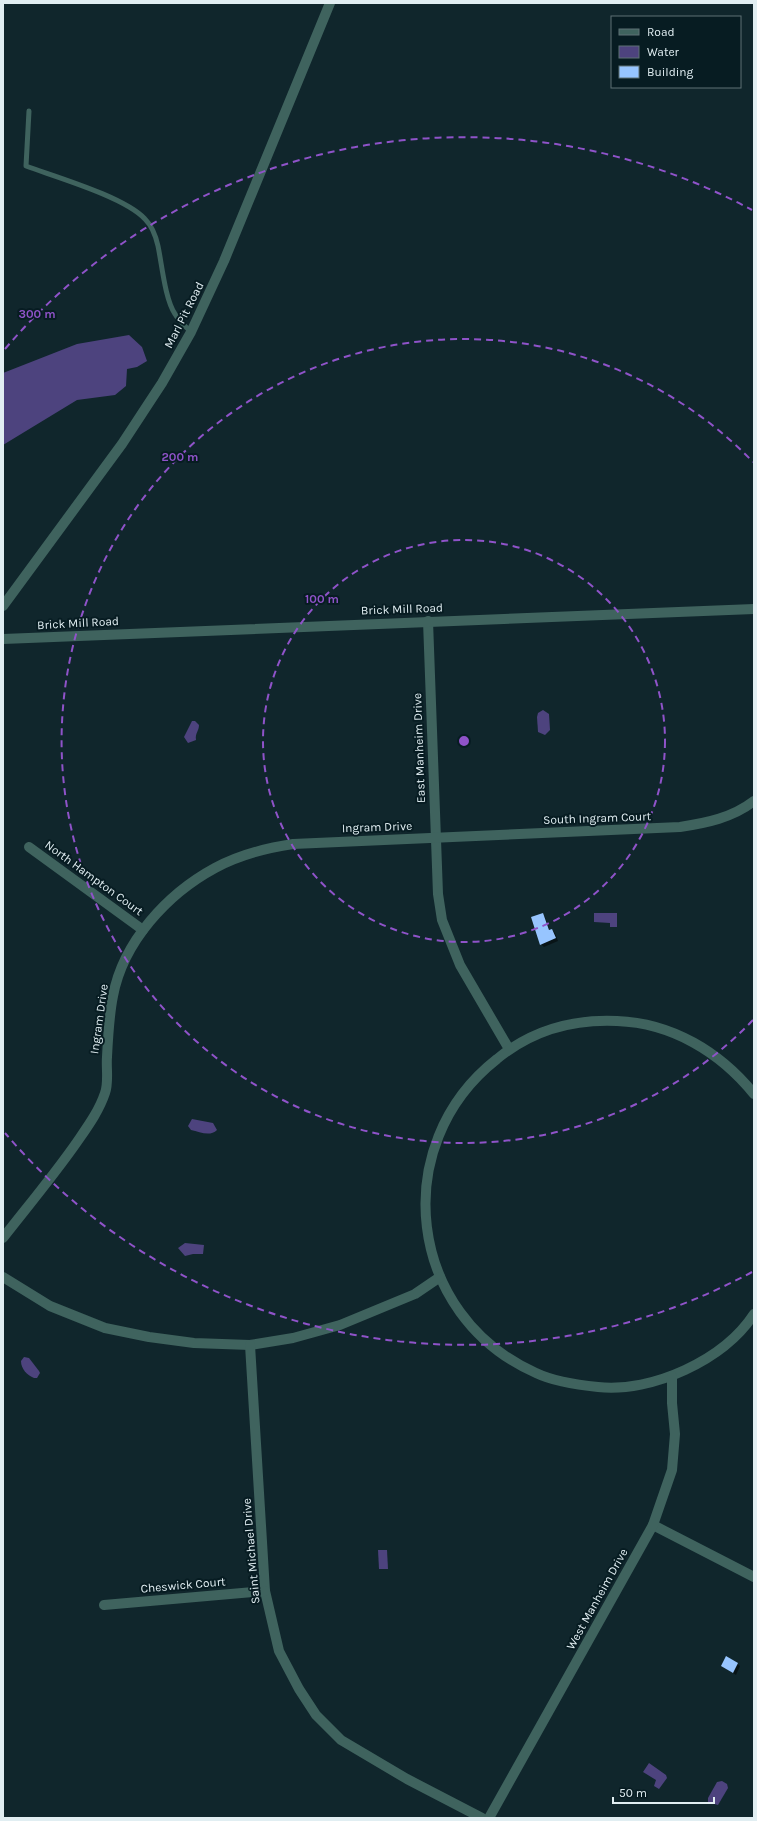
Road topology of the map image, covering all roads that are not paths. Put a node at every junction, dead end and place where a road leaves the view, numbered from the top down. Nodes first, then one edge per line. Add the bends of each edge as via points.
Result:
1 (330, 3) edge
2 (28, 111) dead end
3 (191, 332) junction
4 (3, 606) edge
5 (754, 609) edge
6 (428, 621) junction
7 (3, 639) edge
8 (754, 801) edge
9 (436, 838) junction
10 (29, 847) dead end
11 (143, 930) junction
12 (509, 1049) junction
13 (754, 1094) edge
14 (3, 1238) edge
15 (3, 1276) edge
16 (440, 1277) junction
17 (754, 1314) edge
18 (250, 1345) junction
19 (672, 1376) junction
20 (652, 1525) junction
21 (754, 1577) edge
22 (265, 1591) junction
23 (104, 1605) dead end
24 (482, 1818) edge
25 (489, 1818) edge

1 - 3 street, Marl Pit Road via 224,261
2 - 3 lane via 26,166 114,199 145,219 158,244 168,294 175,314
3 - 4 street, Marl Pit Road via 162,383 122,444
5 - 6 street, Brick Mill Road
6 - 7 street, Brick Mill Road
6 - 9 street, East Manheim Drive
8 - 9 street, South Ingram Court via 743,810 710,822 680,828
9 - 11 street, Ingram Drive via 293,844 256,852 215,868 195,880 160,910
9 - 12 street, East Manheim Drive via 438,894 442,920 450,944
10 - 11 street, North Hampton Court
11 - 14 street, Ingram Drive via 122,968 113,995 106,1057 106,1091 98,1113 61,1165
12 - 13 street via 537,1034 567,1024 598,1020 629,1021 660,1028 689,1039 716,1056 740,1076
12 - 16 street via 480,1072 456,1100 439,1133 428,1168 425,1205 428,1242
15 - 18 street via 50,1306 105,1328 187,1342
16 - 18 street via 415,1294 340,1326 293,1338
16 - 19 street via 457,1308 479,1334 506,1356 536,1373 569,1384 604,1388 638,1385
17 - 19 street via 728,1342 702,1362
18 - 22 street, Saint Michael Drive
19 - 20 street, West Manheim Drive via 675,1434 672,1470
20 - 21 street
20 - 25 street, West Manheim Drive
22 - 23 street, Cheswick Court
22 - 24 street, Saint Michael Drive via 279,1651 316,1716 341,1740 407,1779

